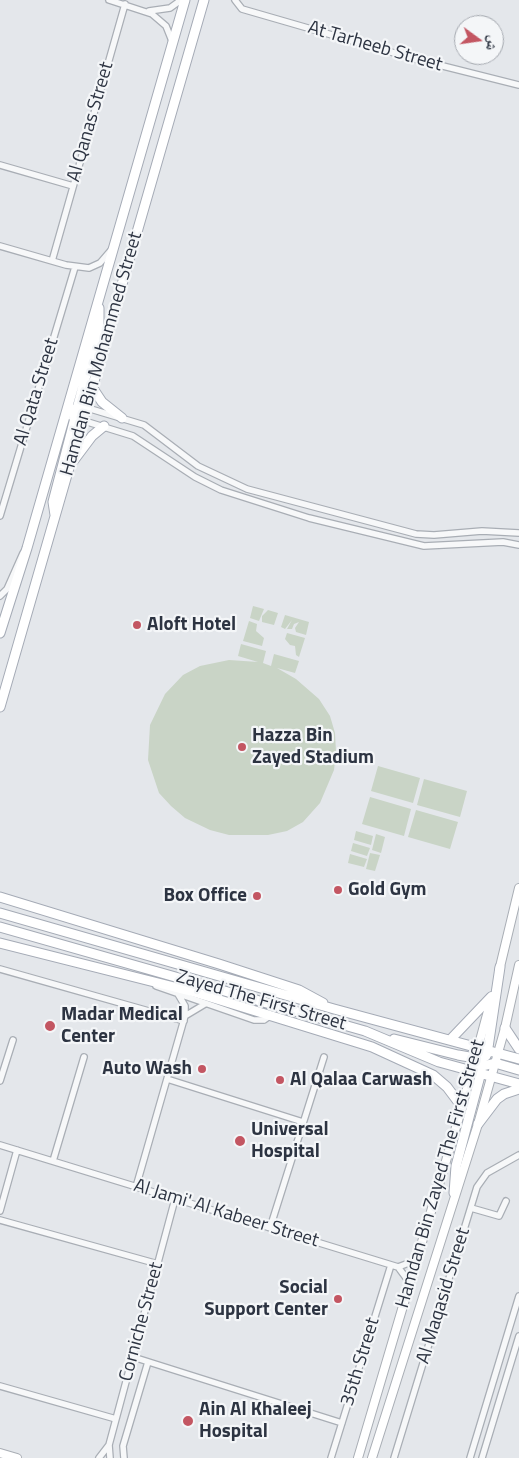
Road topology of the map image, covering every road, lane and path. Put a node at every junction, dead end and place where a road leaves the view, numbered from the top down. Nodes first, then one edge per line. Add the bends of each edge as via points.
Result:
1 (109, 0) edge
2 (182, 0) edge
3 (185, 0) edge
4 (204, 0) edge
5 (235, 0) edge
6 (125, 4) junction
7 (146, 11) junction
8 (173, 44) junction
9 (519, 86) edge
10 (0, 165) edge
11 (73, 186) junction
12 (115, 245) junction
13 (0, 246) edge
14 (52, 261) junction
15 (75, 267) junction
16 (92, 387) junction
17 (77, 405) junction
18 (65, 415) junction
19 (122, 418) junction
20 (79, 419) junction
21 (104, 426) junction
22 (69, 469) junction
23 (56, 515) junction
24 (0, 516) edge
25 (519, 533) edge
26 (519, 545) edge
27 (27, 548) junction
28 (0, 596) edge
29 (3, 611) edge
30 (0, 633) edge
31 (0, 708) edge
32 (519, 888) edge
33 (0, 897) edge
34 (0, 913) edge
35 (0, 927) edge
36 (0, 943) edge
37 (519, 965) edge
38 (500, 967) junction
39 (0, 969) edge
40 (136, 977) junction
41 (178, 994) junction
42 (491, 997) junction
43 (206, 1004) junction
44 (334, 1009) junction
45 (271, 1015) junction
46 (184, 1018) junction
47 (505, 1028) junction
48 (365, 1031) junction
49 (13, 1040) dead end
50 (450, 1040) junction
51 (372, 1047) junction
52 (478, 1047) junction
53 (519, 1049) edge
54 (498, 1053) junction
55 (84, 1057) dead end
56 (324, 1057) dead end
57 (519, 1059) edge
58 (439, 1062) junction
59 (483, 1062) junction
60 (519, 1070) edge
61 (492, 1075) junction
62 (167, 1079) junction
63 (0, 1081) edge
64 (519, 1084) edge
65 (519, 1089) edge
66 (462, 1108) junction
67 (303, 1122) junction
68 (478, 1124) junction
69 (0, 1145) edge
70 (16, 1150) junction
71 (519, 1155) edge
72 (53, 1161) junction
73 (136, 1186) junction
74 (454, 1193) junction
75 (175, 1199) junction
76 (506, 1201) dead end
77 (471, 1208) junction
78 (0, 1211) edge
79 (0, 1220) edge
80 (270, 1228) junction
81 (418, 1259) junction
82 (158, 1264) junction
83 (391, 1265) junction
84 (398, 1267) junction
85 (410, 1283) junction
86 (519, 1296) edge
87 (519, 1336) edge
88 (133, 1357) junction
89 (148, 1362) junction
90 (0, 1386) edge
91 (116, 1419) junction
92 (342, 1423) junction
93 (109, 1445) junction
94 (0, 1453) edge
95 (17, 1458) edge
96 (99, 1458) edge
97 (110, 1458) edge
98 (124, 1458) edge
99 (331, 1458) edge
100 (358, 1458) edge
101 (372, 1458) edge
102 (394, 1458) edge
103 (470, 1458) edge
104 (482, 1458) edge

1 - 6 street
2 - 7 street via 162,11
3 - 8 main road, Hamdan Bin Mohammed Street
4 - 16 main road, Hamdan Bin Mohammed Street
5 - 9 street, At Tarheeb Street via 242,9
6 - 7 street
6 - 11 street, Al Qanas Street
7 - 8 street via 166,26
8 - 12 main road, Hamdan Bin Mohammed Street
10 - 11 street
11 - 14 street, Al Qanas Street
12 - 15 street via 95,267
12 - 17 main road, Hamdan Bin Mohammed Street via 98,301
13 - 14 street
14 - 15 street
15 - 24 street, Al Qata Street
16 - 17 main road, Hamdan Bin Mohammed Street
16 - 19 main road via 102,402
17 - 18 main road, Hamdan Bin Mohammed Street
17 - 19 street
17 - 20 main road, Hamdan Bin Mohammed Street
17 - 20 main road via 74,411
18 - 20 street
18 - 27 main road, Hamdan Bin Mohammed Street
19 - 25 street via 150,429 198,466 247,489 416,534
20 - 21 street
20 - 22 main road, Hamdan Bin Mohammed Street
20 - 23 main road via 52,502
21 - 22 main road via 87,441
21 - 26 street via 142,441 211,486 244,500 424,546 503,542
22 - 23 main road, Hamdan Bin Mohammed Street
23 - 31 main road, Hamdan Bin Mohammed Street
27 - 28 street via 17,561 7,589
27 - 29 main road, Hamdan Bin Mohammed Street
29 - 30 main road, Hamdan Bin Mohammed Street
32 - 38 main road, Hamdan Bin Zayed The First Street
33 - 44 main road via 290,987
34 - 44 main road, Zayed The First Street
35 - 48 main road, Zayed The First Street
36 - 40 main road
37 - 47 main road, Hamdan Bin Zayed The First Street
38 - 42 main road, Hamdan Bin Zayed The First Street
38 - 59 main road
39 - 46 street
40 - 41 street
40 - 45 main road
41 - 43 street
41 - 46 street via 185,1006
42 - 50 main road
42 - 52 main road, Hamdan Bin Zayed The First Street
43 - 45 street via 258,1021
43 - 46 street
44 - 50 main road, Zayed The First Street
45 - 51 main road
46 - 62 street
47 - 53 main road
47 - 54 main road, Hamdan Bin Zayed The First Street
48 - 58 main road, Zayed The First Street
48 - 59 main road
49 - 63 street
50 - 52 main road, Zayed The First Street
51 - 58 main road
51 - 66 main road via 433,1075 447,1087
52 - 59 main road, Zayed The First Street
54 - 57 main road, Zayed The First Street
54 - 59 main road, Zayed The First Street
55 - 72 street
56 - 67 street
58 - 59 main road, Zayed The First Street
59 - 60 main road
59 - 61 main road, Zayed The First Street
59 - 66 main road, Hamdan Bin Zayed The First Street
59 - 74 main road via 458,1157
61 - 64 main road, Zayed The First Street
61 - 68 main road, Hamdan Bin Zayed The First Street
62 - 67 street
62 - 73 street
65 - 68 main road via 498,1099
66 - 81 main road, Hamdan Bin Zayed The First Street
67 - 80 street
68 - 74 main road, Hamdan Bin Zayed The First Street
69 - 70 street, Al Jami' Al Kabeer Street
70 - 72 street, Al Jami' Al Kabeer Street
70 - 78 street
71 - 77 street, Al Maqasid Street via 483,1176
72 - 73 street, Al Jami' Al Kabeer Street
73 - 75 street, Al Jami' Al Kabeer Street
74 - 101 main road, Hamdan Bin Zayed The First Street
75 - 80 street, Al Jami' Al Kabeer Street
75 - 82 street, Corniche Street
76 - 77 street via 499,1216
77 - 102 street, Al Maqasid Street
79 - 82 street
80 - 83 street, Al Jami' Al Kabeer Street
81 - 84 street
81 - 85 main road, Hamdan Bin Zayed The First Street
82 - 88 street, Corniche Street
83 - 84 street, Al Jami' Al Kabeer Street
83 - 92 street, 35th Street
84 - 85 street
85 - 100 main road, Hamdan Bin Zayed The First Street
86 - 103 street
87 - 104 street
88 - 89 street
88 - 91 street, Corniche Street
89 - 92 street
89 - 98 street via 123,1446
90 - 91 street
91 - 93 street, Corniche Street
92 - 99 street, 35th Street
93 - 96 street, Corniche Street
93 - 97 street, Corniche Street
94 - 95 main road

